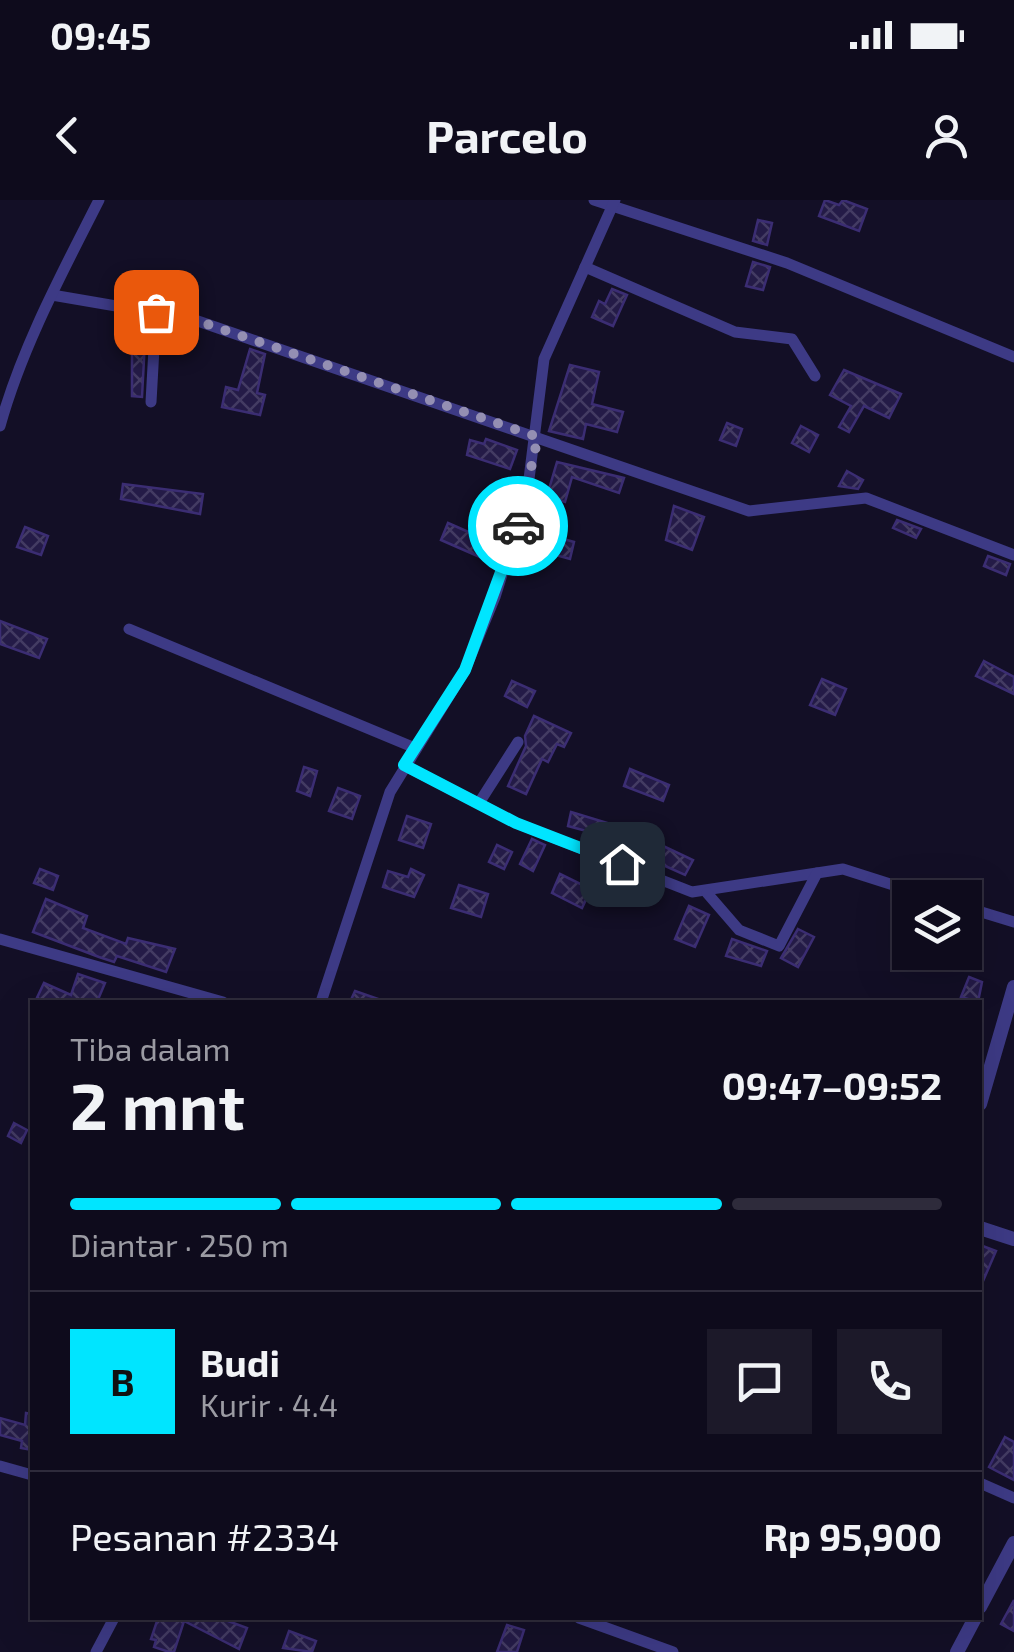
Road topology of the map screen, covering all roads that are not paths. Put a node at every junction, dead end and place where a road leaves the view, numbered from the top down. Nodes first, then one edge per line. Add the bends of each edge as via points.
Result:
1 (99, 200) edge
2 (594, 200) edge
3 (614, 203) edge
4 (584, 267) junction
5 (52, 294) junction
6 (156, 312) junction
7 (1014, 357) edge
8 (815, 376) dead end
9 (5, 388) edge
10 (151, 402) dead end
11 (0, 426) edge
12 (538, 437) junction
13 (1014, 555) edge
14 (129, 629) dead end
15 (518, 742) dead end
16 (415, 748) junction
17 (404, 765) junction
18 (478, 804) junction
19 (817, 873) junction
20 (892, 885) edge
21 (707, 893) junction
22 (982, 912) edge
23 (1014, 922) edge
24 (0, 939) edge
25 (1014, 987) edge
26 (215, 1000) edge
27 (322, 1000) edge
28 (982, 1097) edge
29 (982, 1229) edge
30 (1014, 1238) edge
31 (0, 1466) edge
32 (30, 1474) edge
33 (982, 1484) edge
34 (1014, 1498) edge
35 (1014, 1543) edge
36 (982, 1603) edge
37 (113, 1620) edge
38 (585, 1620) edge
39 (973, 1620) edge
40 (96, 1652) edge
41 (673, 1652) edge
42 (958, 1652) edge

1 - 5 street
2 - 3 street
3 - 4 street
3 - 7 street via 787,262
4 - 8 street via 736,332 792,338
4 - 12 street via 544,360
5 - 6 street
5 - 9 street
6 - 10 street
6 - 12 street
9 - 11 street
12 - 13 street via 749,510 866,498
12 - 16 street via 495,597 465,670
14 - 16 street
15 - 18 street
16 - 17 street
17 - 18 street
17 - 27 street via 368,847
18 - 21 street
19 - 20 street via 843,869
19 - 21 street
19 - 21 street via 778,946 739,930
22 - 23 street
24 - 26 street
25 - 28 street
29 - 30 street
31 - 32 street
33 - 34 street
35 - 36 street
37 - 40 street
38 - 41 street
39 - 42 street

